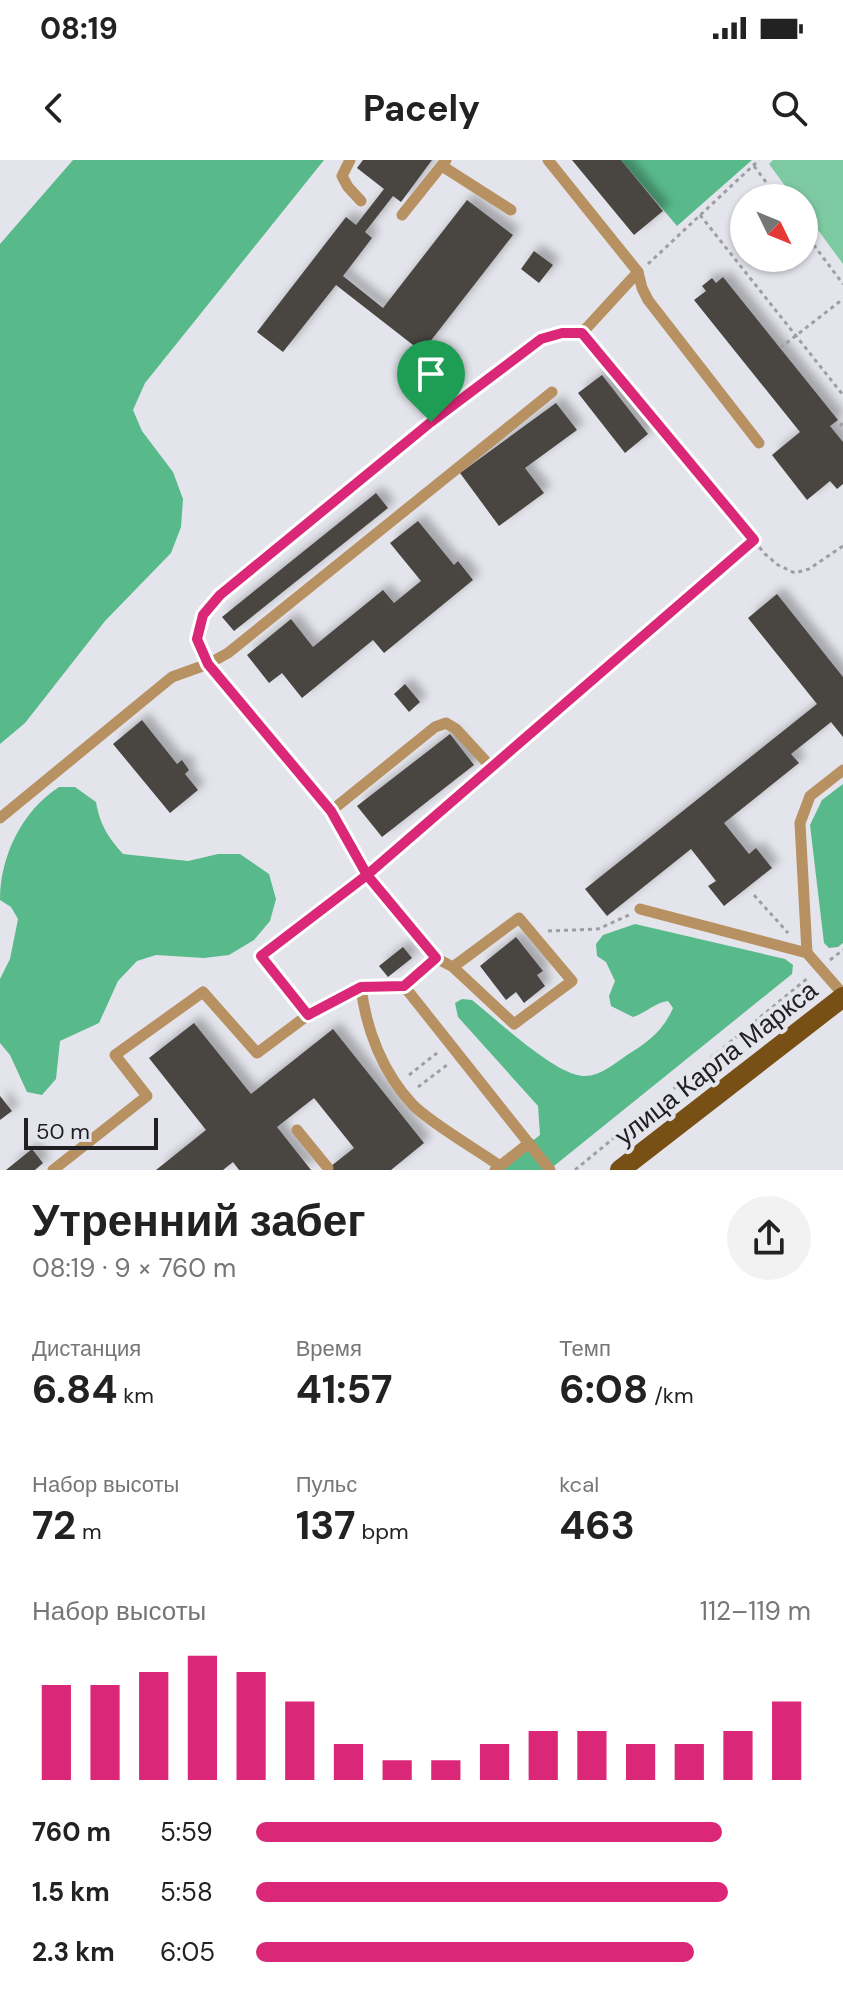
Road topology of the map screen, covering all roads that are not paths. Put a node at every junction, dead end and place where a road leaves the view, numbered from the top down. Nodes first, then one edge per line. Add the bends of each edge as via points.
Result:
1 (350, 160) edge
2 (548, 160) edge
3 (444, 163) edge
4 (361, 201) dead end
5 (511, 210) dead end
6 (402, 215) dead end
7 (638, 272) junction
8 (582, 333) road end
9 (552, 392) dead end
10 (759, 443) dead end
11 (208, 664) junction
12 (843, 770) edge
13 (331, 811) junction
14 (0, 818) edge
15 (367, 875) junction
16 (640, 909) road end
17 (807, 953) junction
18 (436, 958) junction
19 (453, 967) junction
20 (404, 986) junction
21 (361, 987) junction
22 (843, 996) edge
23 (308, 1015) junction
24 (297, 1130) dead end
25 (529, 1143) junction
26 (328, 1168) dead end
27 (497, 1168) edge
28 (53, 1170) edge
29 (550, 1170) edge
30 (620, 1170) edge

1 - 4 lane via 342,176
2 - 7 lane
3 - 5 lane
3 - 6 lane
7 - 8 lane
7 - 10 lane via 648,300
9 - 11 lane
11 - 13 lane
11 - 14 lane via 172,677
12 - 17 lane via 810,796 800,823
13 - 15 lane
13 - 15 lane via 446,723 492,768
15 - 18 lane
15 - 23 lane via 261,956
16 - 17 lane
17 - 22 lane
18 - 19 lane
18 - 20 lane
19 - 19 lane via 514,1024 572,981 519,918
20 - 21 lane
20 - 25 lane
21 - 23 lane
21 - 27 lane via 365,1017 389,1074 415,1107
22 - 30 main road, улица Карла Маркса
23 - 28 lane via 257,1053 203,992 115,1055 147,1096
24 - 26 lane
25 - 27 lane
25 - 29 lane

